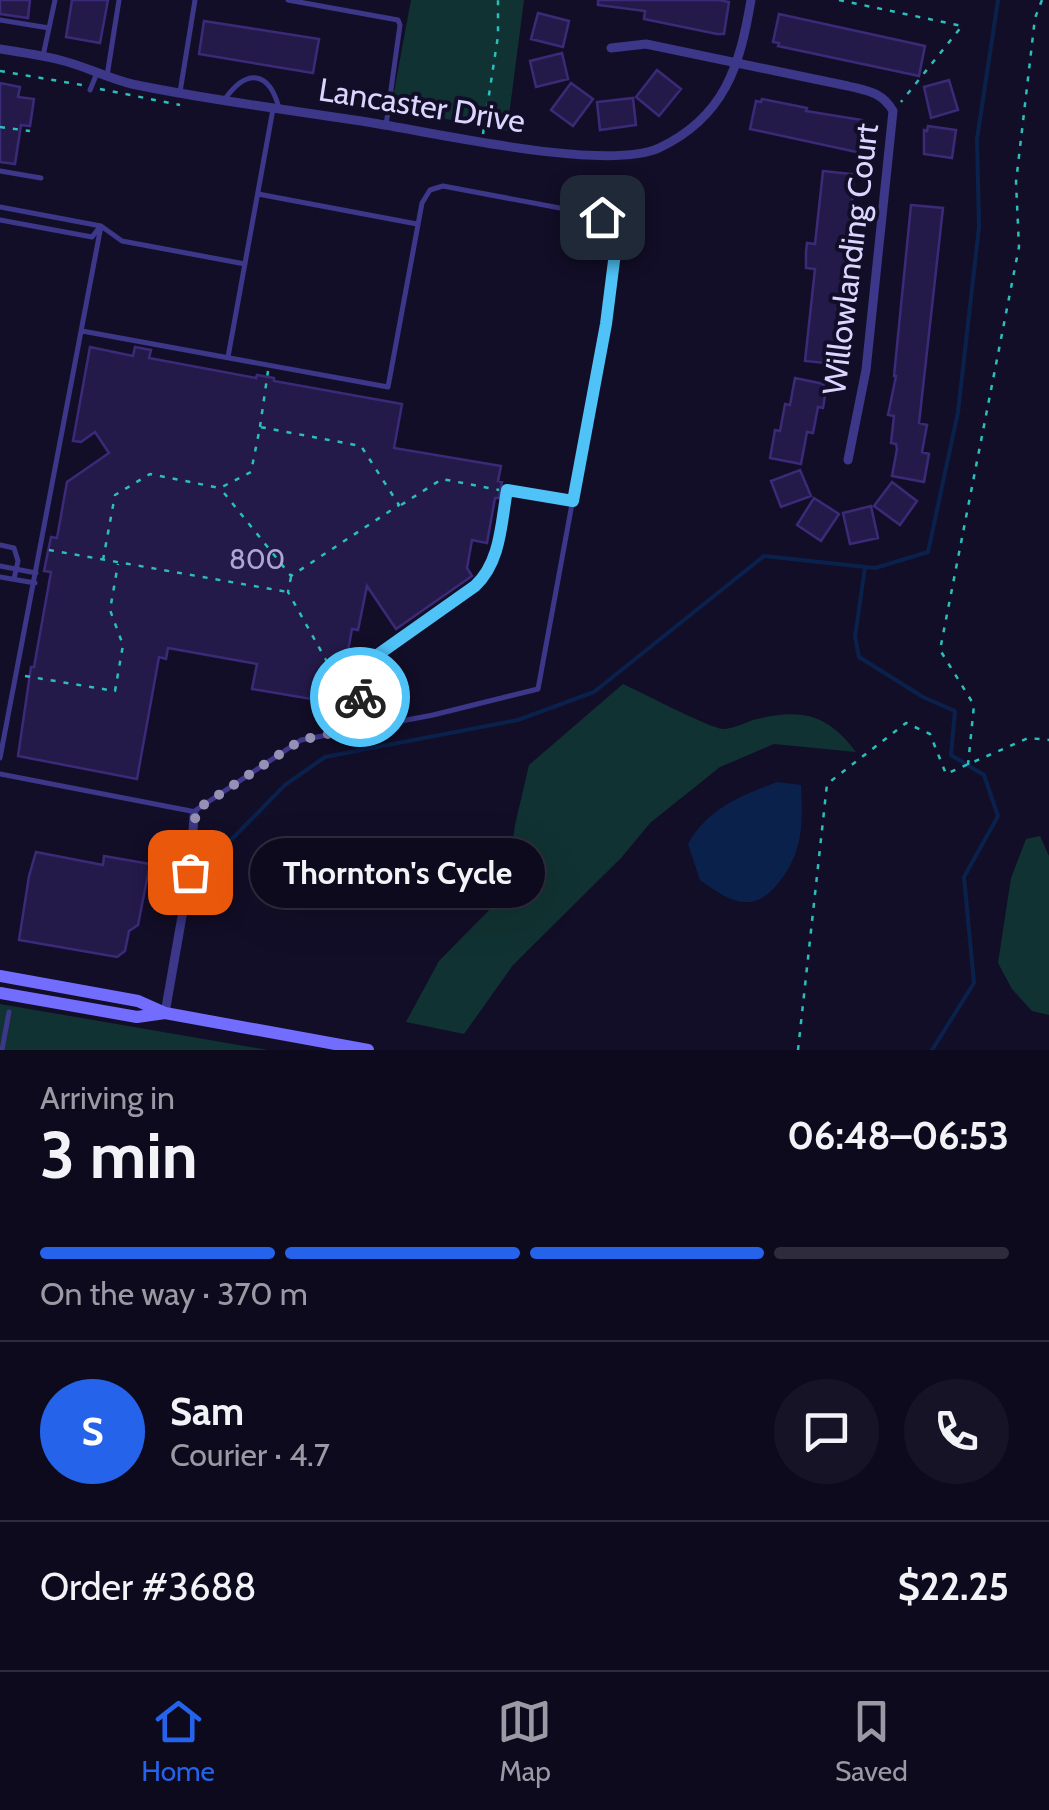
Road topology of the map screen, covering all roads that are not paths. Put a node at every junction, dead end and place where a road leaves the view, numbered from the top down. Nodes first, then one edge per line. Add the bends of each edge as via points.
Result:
1 (54, 0) edge
2 (119, 0) edge
3 (195, 0) edge
4 (288, 0) edge
5 (751, 0) edge
6 (0, 20) edge
7 (49, 28) junction
8 (611, 48) dead end
9 (0, 49) edge
10 (43, 57) junction
11 (738, 63) junction
12 (102, 75) junction
13 (90, 90) dead end
14 (180, 92) junction
15 (225, 99) junction
16 (276, 108) junction
17 (386, 125) junction
18 (0, 170) edge
19 (41, 178) dead end
20 (258, 194) junction
21 (0, 207) edge
22 (0, 220) edge
23 (418, 224) junction
24 (101, 226) junction
25 (245, 264) junction
26 (82, 331) junction
27 (228, 357) junction
28 (848, 460) dead end
29 (573, 501) junction
30 (0, 545) edge
31 (0, 566) edge
32 (17, 569) junction
33 (36, 573) junction
34 (0, 577) edge
35 (14, 579) junction
36 (35, 583) junction
37 (354, 728) junction
38 (0, 758) edge
39 (0, 774) edge
40 (195, 813) junction
41 (0, 976) edge
42 (0, 994) edge
43 (9, 1012) dead end
44 (165, 1012) junction
45 (2, 1050) edge
46 (363, 1050) edge

1 - 7 lane
2 - 12 lane
3 - 14 lane
4 - 17 lane via 398,20
5 - 11 street, Lancaster Drive
6 - 7 lane
7 - 10 lane
8 - 11 street, Willowlanding Court via 646,44
9 - 10 street, Lancaster Drive
10 - 12 street, Lancaster Drive
11 - 17 street, Lancaster Drive via 700,120 639,154 571,155
11 - 28 street, Willowlanding Court via 877,94 893,111 865,377
12 - 13 lane
12 - 14 street, Lancaster Drive
14 - 15 street, Lancaster Drive
15 - 16 street, Lancaster Drive
15 - 16 lane via 247,78 268,82
16 - 17 street, Lancaster Drive
16 - 20 lane
18 - 19 lane
20 - 23 lane
20 - 25 lane
21 - 24 lane
22 - 24 lane via 92,237
23 - 27 lane via 388,387
23 - 29 lane via 425,194 444,186 594,214 612,228 616,245 606,324
24 - 25 lane via 122,242
24 - 26 lane
25 - 27 lane
26 - 27 lane
26 - 33 lane
29 - 37 lane via 507,490 496,552 482,579 378,653 362,682
29 - 37 lane via 538,689
30 - 32 lane via 14,548
31 - 32 lane
32 - 33 lane
32 - 35 lane
33 - 36 lane
34 - 35 lane
35 - 36 lane
36 - 38 lane
37 - 40 lane via 301,740
39 - 40 lane
40 - 44 street
41 - 44 main road
42 - 44 main road via 138,1017
43 - 45 lane
44 - 46 main road

